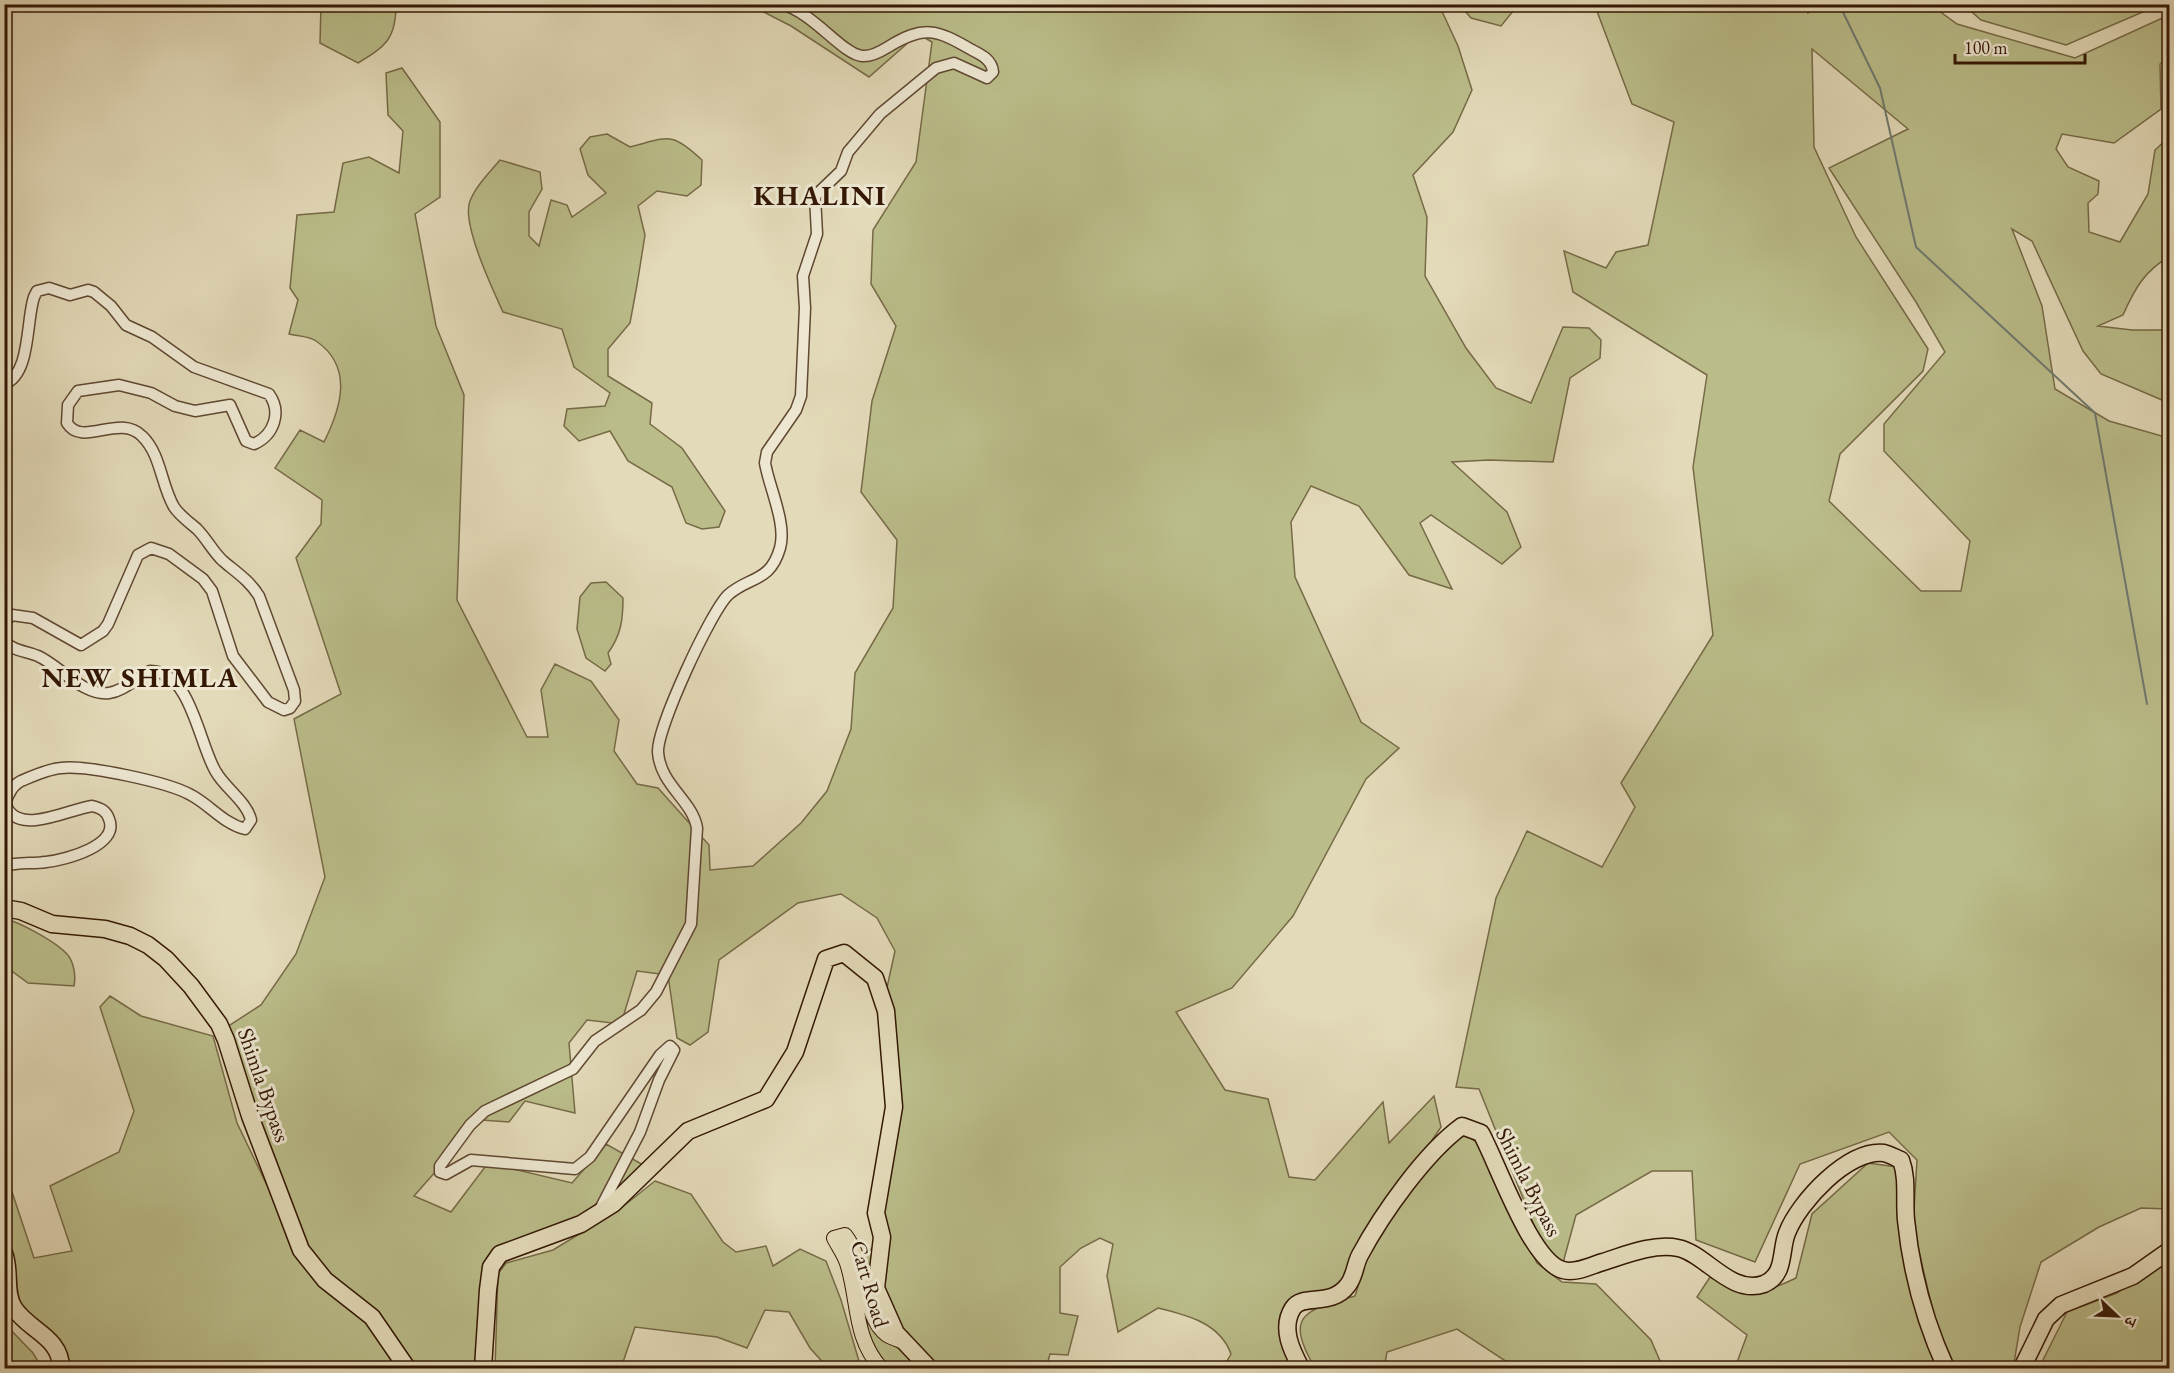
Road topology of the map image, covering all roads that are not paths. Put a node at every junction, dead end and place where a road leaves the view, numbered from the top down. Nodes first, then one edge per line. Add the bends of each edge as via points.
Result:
1 (812, 4) edge
2 (785, 5) edge
3 (4, 384) edge
4 (4, 622) edge
5 (4, 641) edge
6 (4, 866) edge
7 (4, 908) edge
8 (598, 1213) junction
9 (2169, 1250) edge
10 (4, 1254) edge
11 (905, 1343) junction
12 (61, 1368) edge
13 (407, 1368) edge
14 (483, 1368) edge
15 (881, 1368) edge
16 (929, 1368) edge
17 (1301, 1368) edge
18 (1946, 1368) edge
19 (2022, 1368) edge

1 - 2 street
2 - 8 street via 806,15 856,55 868,56 909,34 928,32 982,55 993,72 987,78 954,63 936,68 880,114 848,152 841,171 816,196 818,234 803,276 801,396 767,452 765,463 782,532 780,549 766,573 736,589 716,609 659,740 661,766 698,828 691,924 674,962 641,1010 600,1036 573,1069 485,1111 440,1166 440,1172 447,1174 471,1160 575,1169 590,1157 670,1046 674,1050 658,1080 640,1132
3 - 4 street via 14,379 21,368 34,297 37,291 49,288 70,295 94,292 126,325 152,337 194,367 269,394 276,406 273,426 254,444 246,441 230,405 195,411 120,385 78,391 66,414 70,428 78,433 120,427 142,435 179,514 259,596 295,701 284,710 268,702 233,656 208,585 169,554 151,548 138,555 118,606 103,631 81,645 33,618 12,615
5 - 6 street via 53,664 82,686 106,693 119,690 150,671 164,674 189,701 215,771 252,820 247,829 241,828 184,792 143,780 60,768 17,783 7,797 9,812 16,818 31,820 92,806 109,817 110,836 97,846 55,861
7 - 13 highway, Shimla Bypass via 52,924 105,928 130,936 166,959 191,986 226,1040 301,1250 325,1280 372,1317
8 - 11 highway via 613,1204 688,1131 766,1099 795,1052 826,959 844,953 875,978 886,1011 894,1107 876,1213 882,1237 876,1288
8 - 14 highway via 581,1224 500,1254 490,1278
9 - 19 highway via 2113,1286 2061,1305 2046,1319
10 - 12 highway via 12,1305 58,1351
11 - 15 main road, Cart Road via 886,1334 875,1318 863,1287 855,1246 845,1235 834,1238 846,1262 868,1355
11 - 16 highway
17 - 18 highway, Shimla Bypass via 1290,1347 1287,1325 1293,1308 1304,1300 1339,1296 1351,1282 1359,1256 1413,1176 1445,1138 1462,1126 1481,1133 1531,1238 1543,1257 1563,1270 1576,1270 1632,1253 1679,1248 1729,1280 1764,1284 1777,1274 1784,1257 1786,1234 1808,1196 1865,1155 1885,1153 1901,1160 1911,1252 1934,1342

